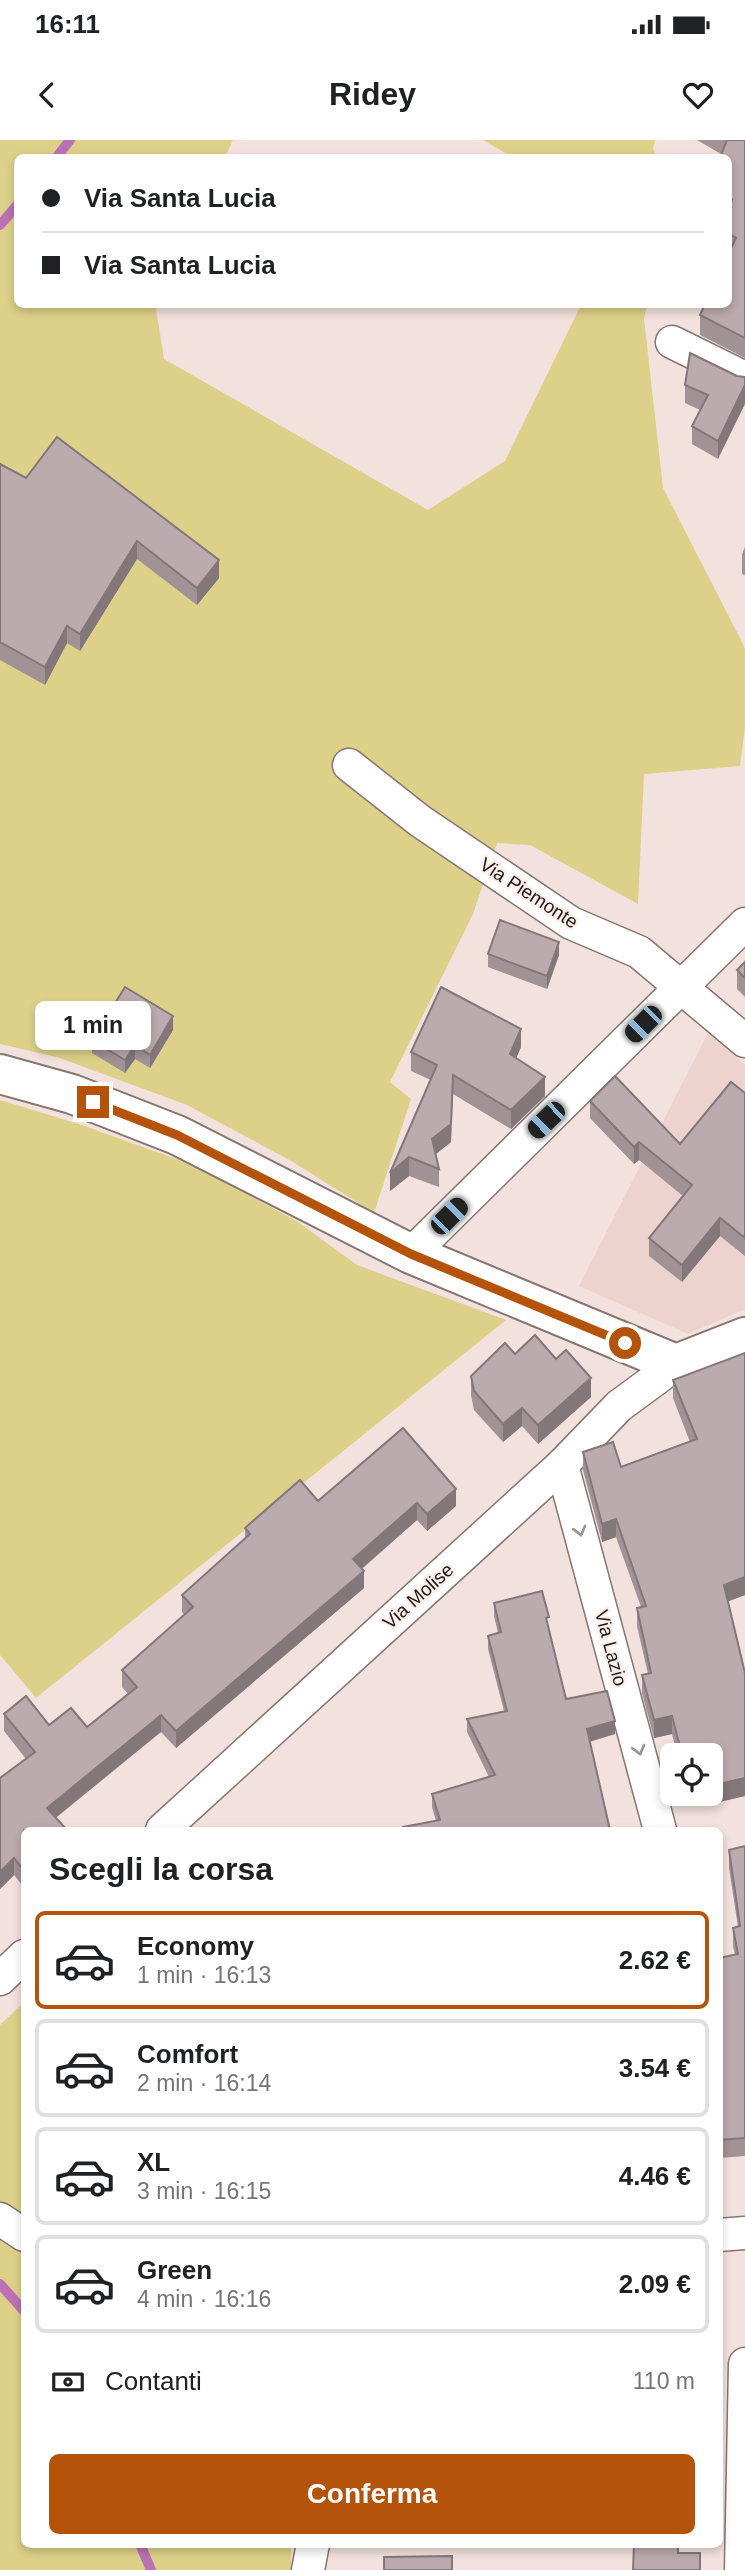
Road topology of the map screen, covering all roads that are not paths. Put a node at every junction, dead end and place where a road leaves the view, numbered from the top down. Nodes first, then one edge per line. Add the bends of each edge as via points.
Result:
1 (672, 342) dead end
2 (745, 378) edge
3 (349, 765) dead end
4 (745, 924) edge
5 (681, 986) junction
6 (745, 1041) edge
7 (0, 1074) edge
8 (411, 1254) junction
9 (745, 1337) edge
10 (676, 1364) junction
11 (562, 1465) junction
12 (165, 1827) edge
13 (659, 1827) edge
14 (21, 1959) edge
15 (0, 1979) edge
16 (0, 2219) edge
17 (21, 2233) edge
18 (745, 2233) edge
19 (723, 2235) edge
20 (745, 2364) edge
21 (312, 2548) edge
22 (308, 2570) edge
23 (741, 2570) edge

1 - 2 street
3 - 5 street, Via Piemonte via 420,821 571,923 639,952
4 - 5 street
5 - 6 street, Via Piemonte
5 - 8 street
7 - 8 street via 72,1094 177,1135
8 - 10 street
9 - 10 street
10 - 11 street, Via Molise via 620,1406
11 - 12 street, Via Molise
11 -> 13 street, Via Lazio
14 - 15 street
16 - 17 street
18 - 19 street
20 - 23 street
21 - 22 street

